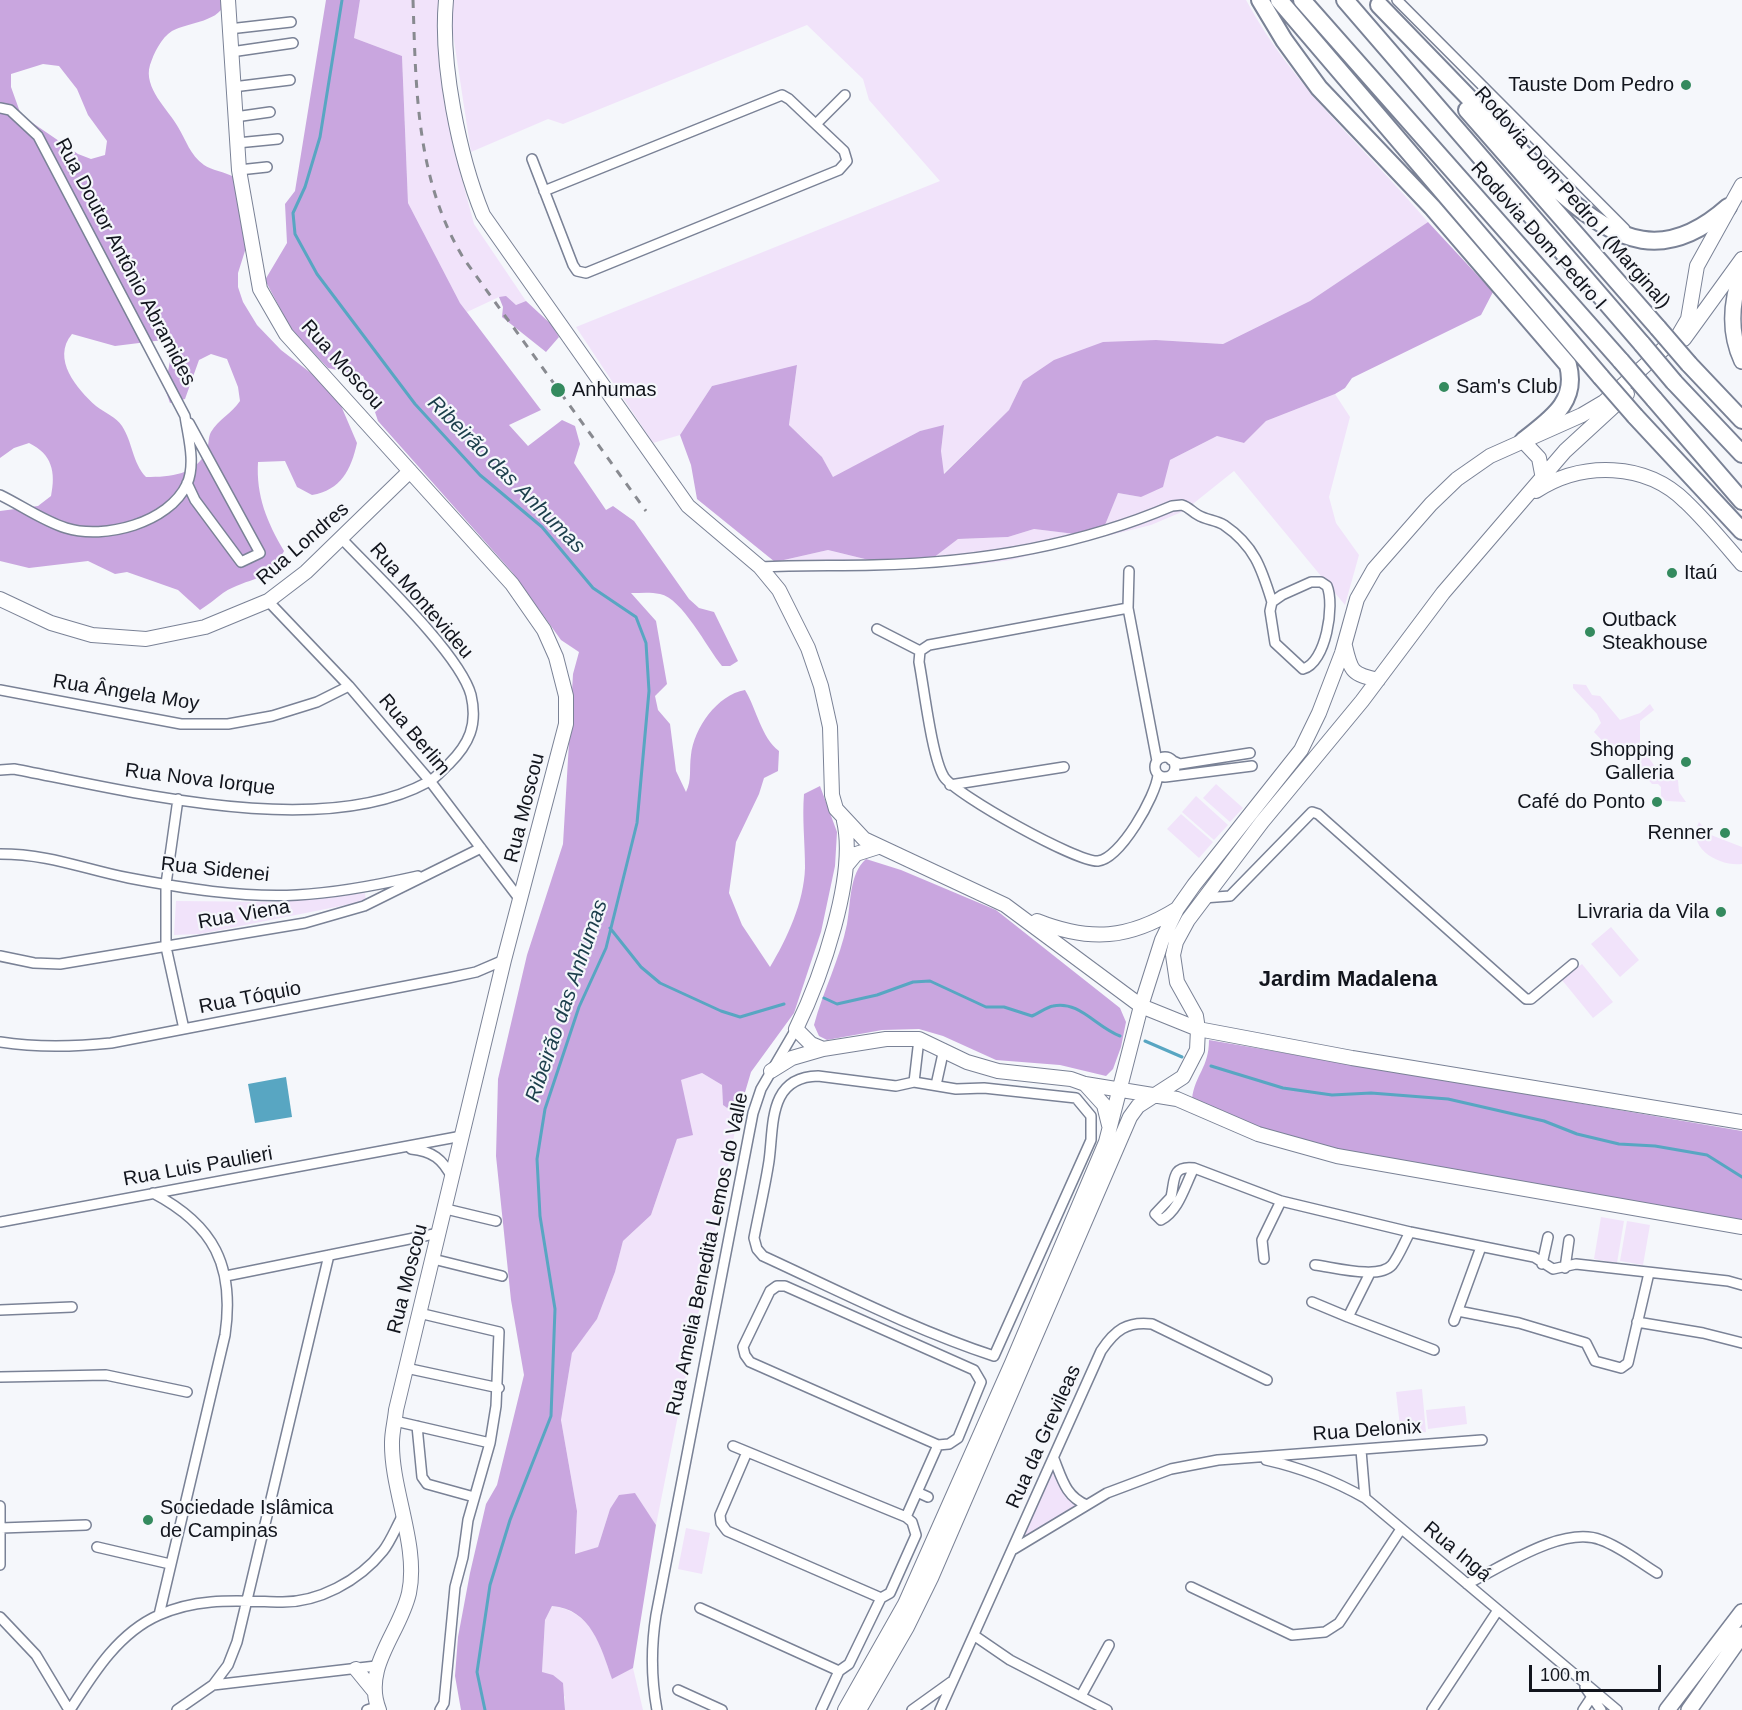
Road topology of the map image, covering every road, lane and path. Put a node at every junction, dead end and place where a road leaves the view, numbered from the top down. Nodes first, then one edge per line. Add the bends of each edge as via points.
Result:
1 (228, 0) edge
2 (446, 0) edge
3 (1260, 0) edge
4 (1280, 0) edge
5 (1302, 0) edge
6 (1345, 0) edge
7 (1397, 0) edge
8 (1377, 3) edge
9 (291, 22) dead end
10 (230, 29) junction
11 (293, 43) dead end
12 (231, 52) junction
13 (290, 81) dead end
14 (233, 87) junction
15 (845, 95) dead end
16 (0, 108) edge
17 (270, 112) dead end
18 (235, 117) junction
19 (816, 124) junction
20 (278, 139) dead end
21 (237, 143) junction
22 (532, 159) dead end
23 (267, 167) dead end
24 (239, 170) junction
25 (1742, 185) edge
26 (544, 191) junction
27 (1728, 207) junction
28 (1638, 240) junction
29 (1742, 259) edge
30 (1742, 271) edge
31 (1742, 361) edge
32 (185, 416) junction
33 (1741, 418) edge
34 (1523, 441) junction
35 (1742, 454) edge
36 (410, 471) junction
37 (1543, 479) junction
38 (187, 483) junction
39 (0, 495) edge
40 (1522, 501) junction
41 (1742, 501) edge
42 (1742, 531) edge
43 (342, 538) junction
44 (1742, 564) edge
45 (760, 567) junction
46 (1129, 571) dead end
47 (0, 599) edge
48 (268, 601) junction
49 (1272, 602) junction
50 (1128, 608) junction
51 (877, 629) dead end
52 (1323, 644) junction
53 (1343, 648) junction
54 (920, 651) junction
55 (1378, 680) junction
56 (349, 686) junction
57 (0, 690) edge
58 (1250, 753) dead end
59 (1171, 760) junction
60 (1157, 761) junction
61 (1252, 766) dead end
62 (1064, 767) dead end
63 (0, 770) edge
64 (1162, 776) junction
65 (430, 781) junction
66 (950, 785) junction
67 (178, 799) junction
68 (844, 820) junction
69 (878, 847) junction
70 (482, 848) junction
71 (0, 854) edge
72 (846, 866) junction
73 (1226, 868) junction
74 (428, 874) junction
75 (1245, 879) junction
76 (390, 882) junction
77 (166, 884) junction
78 (370, 886) junction
79 (394, 893) junction
80 (1203, 898) junction
81 (521, 901) junction
82 (375, 902) junction
83 (1177, 909) junction
84 (1022, 915) junction
85 (166, 947) junction
86 (0, 956) edge
87 (504, 960) junction
88 (1574, 964) dead end
89 (1141, 1006) junction
90 (184, 1029) junction
91 (796, 1029) junction
92 (1198, 1029) junction
93 (919, 1039) junction
94 (0, 1042) edge
95 (823, 1049) junction
96 (944, 1049) junction
97 (771, 1071) junction
98 (914, 1082) junction
99 (1085, 1084) junction
100 (936, 1085) junction
101 (1121, 1088) junction
102 (1159, 1094) junction
103 (1742, 1122) edge
104 (1110, 1128) junction
105 (462, 1136) junction
106 (402, 1147) junction
107 (1194, 1168) junction
108 (453, 1179) junction
109 (153, 1194) junction
110 (1281, 1201) junction
111 (446, 1209) junction
112 (496, 1221) dead end
113 (0, 1222) edge
114 (1742, 1227) edge
115 (1410, 1232) junction
116 (439, 1233) junction
117 (1548, 1237) dead end
118 (1569, 1240) dead end
119 (1481, 1246) junction
120 (329, 1255) junction
121 (432, 1259) junction
122 (1264, 1259) dead end
123 (1542, 1264) junction
124 (1315, 1265) dead end
125 (1565, 1268) junction
126 (1370, 1273) junction
127 (1649, 1273) junction
128 (226, 1276) junction
129 (502, 1276) dead end
130 (1742, 1285) edge
131 (1312, 1302) dead end
132 (72, 1307) dead end
133 (0, 1310) edge
134 (1458, 1311) junction
135 (419, 1314) junction
136 (1348, 1317) junction
137 (1454, 1321) dead end
138 (1637, 1322) junction
139 (1742, 1343) edge
140 (1434, 1350) dead end
141 (994, 1356) junction
142 (1012, 1363) junction
143 (406, 1368) junction
144 (0, 1377) edge
145 (1267, 1380) dead end
146 (499, 1388) junction
147 (187, 1392) dead end
148 (395, 1421) junction
149 (417, 1426) junction
150 (1482, 1440) dead end
151 (490, 1443) junction
152 (938, 1445) junction
153 (733, 1446) dead end
154 (1361, 1449) junction
155 (747, 1452) junction
156 (1255, 1457) junction
157 (1054, 1459) junction
158 (917, 1492) junction
159 (474, 1497) junction
160 (928, 1497) dead end
161 (1365, 1498) junction
162 (1087, 1505) junction
163 (0, 1506) edge
164 (403, 1515) junction
165 (906, 1517) junction
166 (86, 1525) dead end
167 (1, 1528) edge
168 (1401, 1529) junction
169 (97, 1546) dead end
170 (1014, 1550) junction
171 (170, 1564) junction
172 (0, 1565) edge
173 (1658, 1573) dead end
174 (1467, 1584) junction
175 (1191, 1587) dead end
176 (881, 1598) junction
177 (248, 1599) junction
178 (700, 1608) dead end
179 (1498, 1610) junction
180 (1742, 1612) edge
181 (159, 1615) junction
182 (0, 1617) edge
183 (1742, 1635) edge
184 (975, 1636) junction
185 (1109, 1645) dead end
186 (376, 1666) junction
187 (356, 1669) junction
188 (839, 1671) junction
189 (951, 1682) junction
190 (213, 1685) junction
191 (678, 1690) dead end
192 (374, 1691) junction
193 (1593, 1694) junction
194 (1081, 1696) junction
195 (180, 1707) edge
196 (70, 1710) edge
197 (192, 1710) edge
198 (371, 1710) edge
199 (440, 1710) edge
200 (657, 1710) edge
201 (722, 1710) edge
202 (821, 1710) edge
203 (845, 1710) edge
204 (859, 1710) edge
205 (912, 1710) edge
206 (940, 1710) edge
207 (1107, 1710) edge
208 (1432, 1710) edge
209 (1583, 1710) edge
210 (1601, 1710) edge
211 (1617, 1710) edge
212 (1667, 1710) edge
213 (1689, 1710) edge

1 - 10 street, Rua Moscou
2 - 45 street via 444,22 452,94 465,164 483,215 688,506
3 - 34 highway via 1319,88 1432,207 1568,366 1572,379 1561,410
4 - 42 highway, Rodovia Dom Pedro I, bridge via 1601,377
5 - 41 highway, Rodovia Dom Pedro I, bridge
6 - 35 highway, Rodovia Dom Pedro I, bridge via 1674,382
7 - 28 street
8 - 28 highway via 1561,194 1606,229
8 - 33 highway, Rodovia Dom Pedro I (Marginal), bridge via 1689,364
9 - 10 street
10 - 12 street, Rua Moscou
11 - 12 street
12 - 14 street, Rua Moscou
13 - 14 street
14 - 18 street, Rua Moscou
15 - 19 street
16 - 32 street, Rua Doutor Antônio Abramides via 10,110 38,136
17 - 18 street
18 - 21 street, Rua Moscou
19 - 26 street via 789,99 774,96
19 - 26 street via 844,151 847,161 839,170 586,273 577,271 573,265
20 - 21 street
21 - 24 street, Rua Moscou
22 - 26 street
23 - 24 street
24 - 36 street, Rua Moscou via 260,289 286,334
25 - 27 street
27 - 28 highway via 1710,224 1686,235
27 - 34 street via 1697,266 1688,318 1678,336 1604,402
29 - 37 street via 1678,346 1578,438
30 - 31 main road via 1732,311
32 - 38 street, Rua Doutor Antônio Abramides via 191,456
32 - 38 street, Rua Doutor Antônio Abramides via 260,553 241,562
34 - 37 street via 1539,458
34 - 53 street via 1490,456 1457,479 1404,534 1374,569 1363,589
36 - 43 street, Rua Londres
36 - 81 street, Rua Moscou via 512,584 544,630 562,675 566,724
37 - 40 street
38 - 39 street via 177,498 153,518 126,528 94,533 66,528
40 - 44 street via 1576,473 1632,472 1670,488 1686,501
40 - 55 street via 1410,634
43 - 48 street, Rua Londres
43 - 65 street, Rua Montevideu via 453,660 471,695 473,725 465,748
45 - 49 street via 920,563 1014,553 1106,532 1182,505 1198,516 1223,524 1240,539 1266,577
45 - 68 street via 779,591 815,667 830,727 832,795
46 - 50 street
47 - 48 street, Rua Londres via 51,623 92,635 146,639 205,627
48 - 56 street, Rua Berlim
49 - 52 street via 1273,638 1297,666 1303,669 1311,665
49 - 52 street via 1311,582 1327,586 1330,601
50 - 54 street via 929,645
50 - 60 street
51 - 54 street
52 - 53 street
53 - 55 street via 1350,669
53 - 83 street via 1319,713 1300,750
54 - 66 street via 939,766
55 - 73 street
56 - 57 street, Rua Ângela Moy via 317,702 272,716 228,723 181,724
56 - 65 street, Rua Berlim
58 - 59 street via 1180,764
59 - 60 street
59 - 64 street via 1174,770
60 - 64 street via 1155,769
61 - 64 street
62 - 66 street
63 - 67 street, Rua Nova Iorque via 14,769
64 - 66 street via 1123,846 1108,859 1098,861 1076,856
65 - 67 street, Rua Nova Iorque via 366,802 314,809 247,808
65 - 70 street, Rua Berlim
67 - 77 street
68 - 69 street
68 - 72 street, Rua Amelia Benedita Lemos do Valle via 849,841
69 - 72 street via 856,854
69 - 84 street
70 - 74 street, Rua Viena
70 - 81 street, Rua Berlim
71 - 77 street, Rua Sidenei via 67,861
72 - 91 street, Rua Amelia Benedita Lemos do Valle via 824,958
73 - 75 street
73 - 80 street
74 - 76 street, Rua Sidenei
74 - 79 street, Rua Viena
75 - 80 street via 1230,896
75 - 88 street via 1312,812 1526,999
76 - 78 street, Rua Sidenei
76 - 79 street
77 - 78 street, Rua Sidenei via 294,895
77 - 85 street
78 - 82 street
79 - 82 street, Rua Viena
80 - 92 street via 1176,942 1173,955 1177,982 1193,1010
81 - 87 street, Rua Moscou
82 - 85 street, Rua Viena via 305,923
83 - 84 street via 1144,927 1094,936 1061,931
83 - 89 street via 1162,940
84 - 89 street
85 - 86 street, Rua Viena via 60,964
85 - 90 street
87 - 90 street, Rua Tóquio via 476,972
87 - 105 street, Rua Moscou
89 - 92 street
89 - 101 street
90 - 94 street, Rua Tóquio via 70,1048
91 - 95 street via 811,1044
91 - 97 street, Rua Amelia Benedita Lemos do Valle
92 - 102 street via 1192,1063 1183,1077
92 - 103 street
93 - 95 street via 886,1039
93 - 96 street
93 - 98 street
95 - 97 street via 792,1058
96 - 99 street via 967,1062 998,1071
96 - 100 street
97 - 200 street, Rua Amelia Benedita Lemos do Valle via 753,1113 656,1615 652,1668
98 - 100 street
98 - 141 street via 896,1086 818,1076 798,1079 787,1087 772,1120 769,1160 754,1238 756,1249 763,1256 890,1314
99 - 101 street
99 - 104 street via 1104,1105
100 - 141 street via 1058,1094 1076,1098 1091,1116 1091,1140
101 - 102 street
101 - 104 street
102 - 114 street via 1258,1134 1328,1154
102 - 204 street via 1138,1106 1130,1117 931,1578
104 - 142 street
105 - 106 street, Rua Luis Paulieri
105 - 108 street, Rua Moscou
106 - 108 street, Rua Luis Paulieri via 424,1150 439,1158
106 - 109 street, Rua Luis Paulieri
107 - 107 street via 1168,1216 1157,1218 1155,1214 1171,1197 1174,1175 1178,1170
107 - 110 street
108 - 111 street, Rua Moscou
109 - 113 street, Rua Luis Paulieri
109 - 128 street via 180,1207 205,1233 220,1255
110 - 115 street
110 - 122 street via 1262,1240
111 - 112 street
111 - 116 street, Rua Moscou
115 - 119 street
115 - 126 street via 1391,1266 1383,1272
116 - 120 street
116 - 121 street, Rua Moscou
117 - 123 street
118 - 125 street
119 - 123 street via 1534,1257
119 - 134 street
120 - 128 street
120 - 177 street
121 - 129 street
121 - 135 street, Rua Moscou
123 - 125 street via 1553,1269
124 - 126 street
125 - 127 street via 1576,1264
126 - 136 street
127 - 130 street
127 - 138 street
128 - 171 street via 229,1309 225,1335
131 - 136 street
132 - 133 street
134 - 137 street
134 - 138 street via 1519,1323 1586,1343 1595,1361 1621,1368 1628,1363
135 - 143 street, Rua Moscou
135 - 146 street via 499,1332
136 - 140 street
138 - 139 street
141 - 142 street
142 - 203 street via 905,1604
143 - 146 street
143 - 148 street, Rua Moscou
144 - 147 street via 106,1375
145 - 157 street, Rua da Grevileas via 1152,1324 1137,1322 1122,1327 1101,1351
146 - 151 street
148 - 149 street
148 - 164 street, Rua Moscou via 392,1443
149 - 151 street
149 - 159 street via 427,1484
150 - 154 street, Rua Delonix
151 - 159 street
152 - 152 street via 750,1362 743,1347 770,1291 785,1286 979,1374 981,1382 958,1438
152 - 158 street
153 - 155 street
154 - 156 street, Rua Delonix
154 - 161 street
155 - 165 street
155 - 176 street via 720,1515 727,1531
156 - 161 street, Rua Ingá via 1298,1467
156 - 162 street, Rua Delonix via 1171,1469 1107,1493
157 - 162 street via 1066,1489 1075,1500
157 - 170 street, Rua da Grevileas
158 - 160 street
158 - 165 street
159 - 199 street via 455,1587 444,1703
161 - 168 street, Rua Ingá
162 - 170 street, Rua Delonix
163 - 167 street
164 - 177 street via 383,1551 339,1587 311,1599
164 - 186 street, Rua Moscou via 411,1568 409,1593
165 - 176 street via 916,1535 890,1593
166 - 167 street
167 - 172 street
168 - 174 street, Rua Ingá
168 - 175 street via 1340,1623 1325,1632 1292,1635
169 - 171 street
170 - 184 street, Rua da Grevileas
171 - 181 street
173 - 174 street via 1615,1546 1599,1539 1577,1537 1556,1540
174 - 179 street, Rua Ingá
176 - 188 street via 849,1664
177 - 181 street via 220,1599
177 - 190 street via 228,1665
178 - 188 street
179 - 193 street, Rua Ingá
179 - 208 street
180 - 212 main road
181 - 196 street via 111,1651
182 - 196 street via 36,1655
183 - 213 main road
184 - 189 street, Rua da Grevileas
184 - 194 street via 1010,1660
185 - 194 street
186 - 187 street
186 - 192 street, Rua Moscou
187 - 190 street
187 - 192 street
188 - 202 street
189 - 205 street
189 - 206 street, Rua da Grevileas
190 - 195 street
191 - 201 street
192 - 198 street, Rua Moscou
193 - 209 street
193 - 210 street
193 - 211 street
194 - 207 street
195 - 197 street

